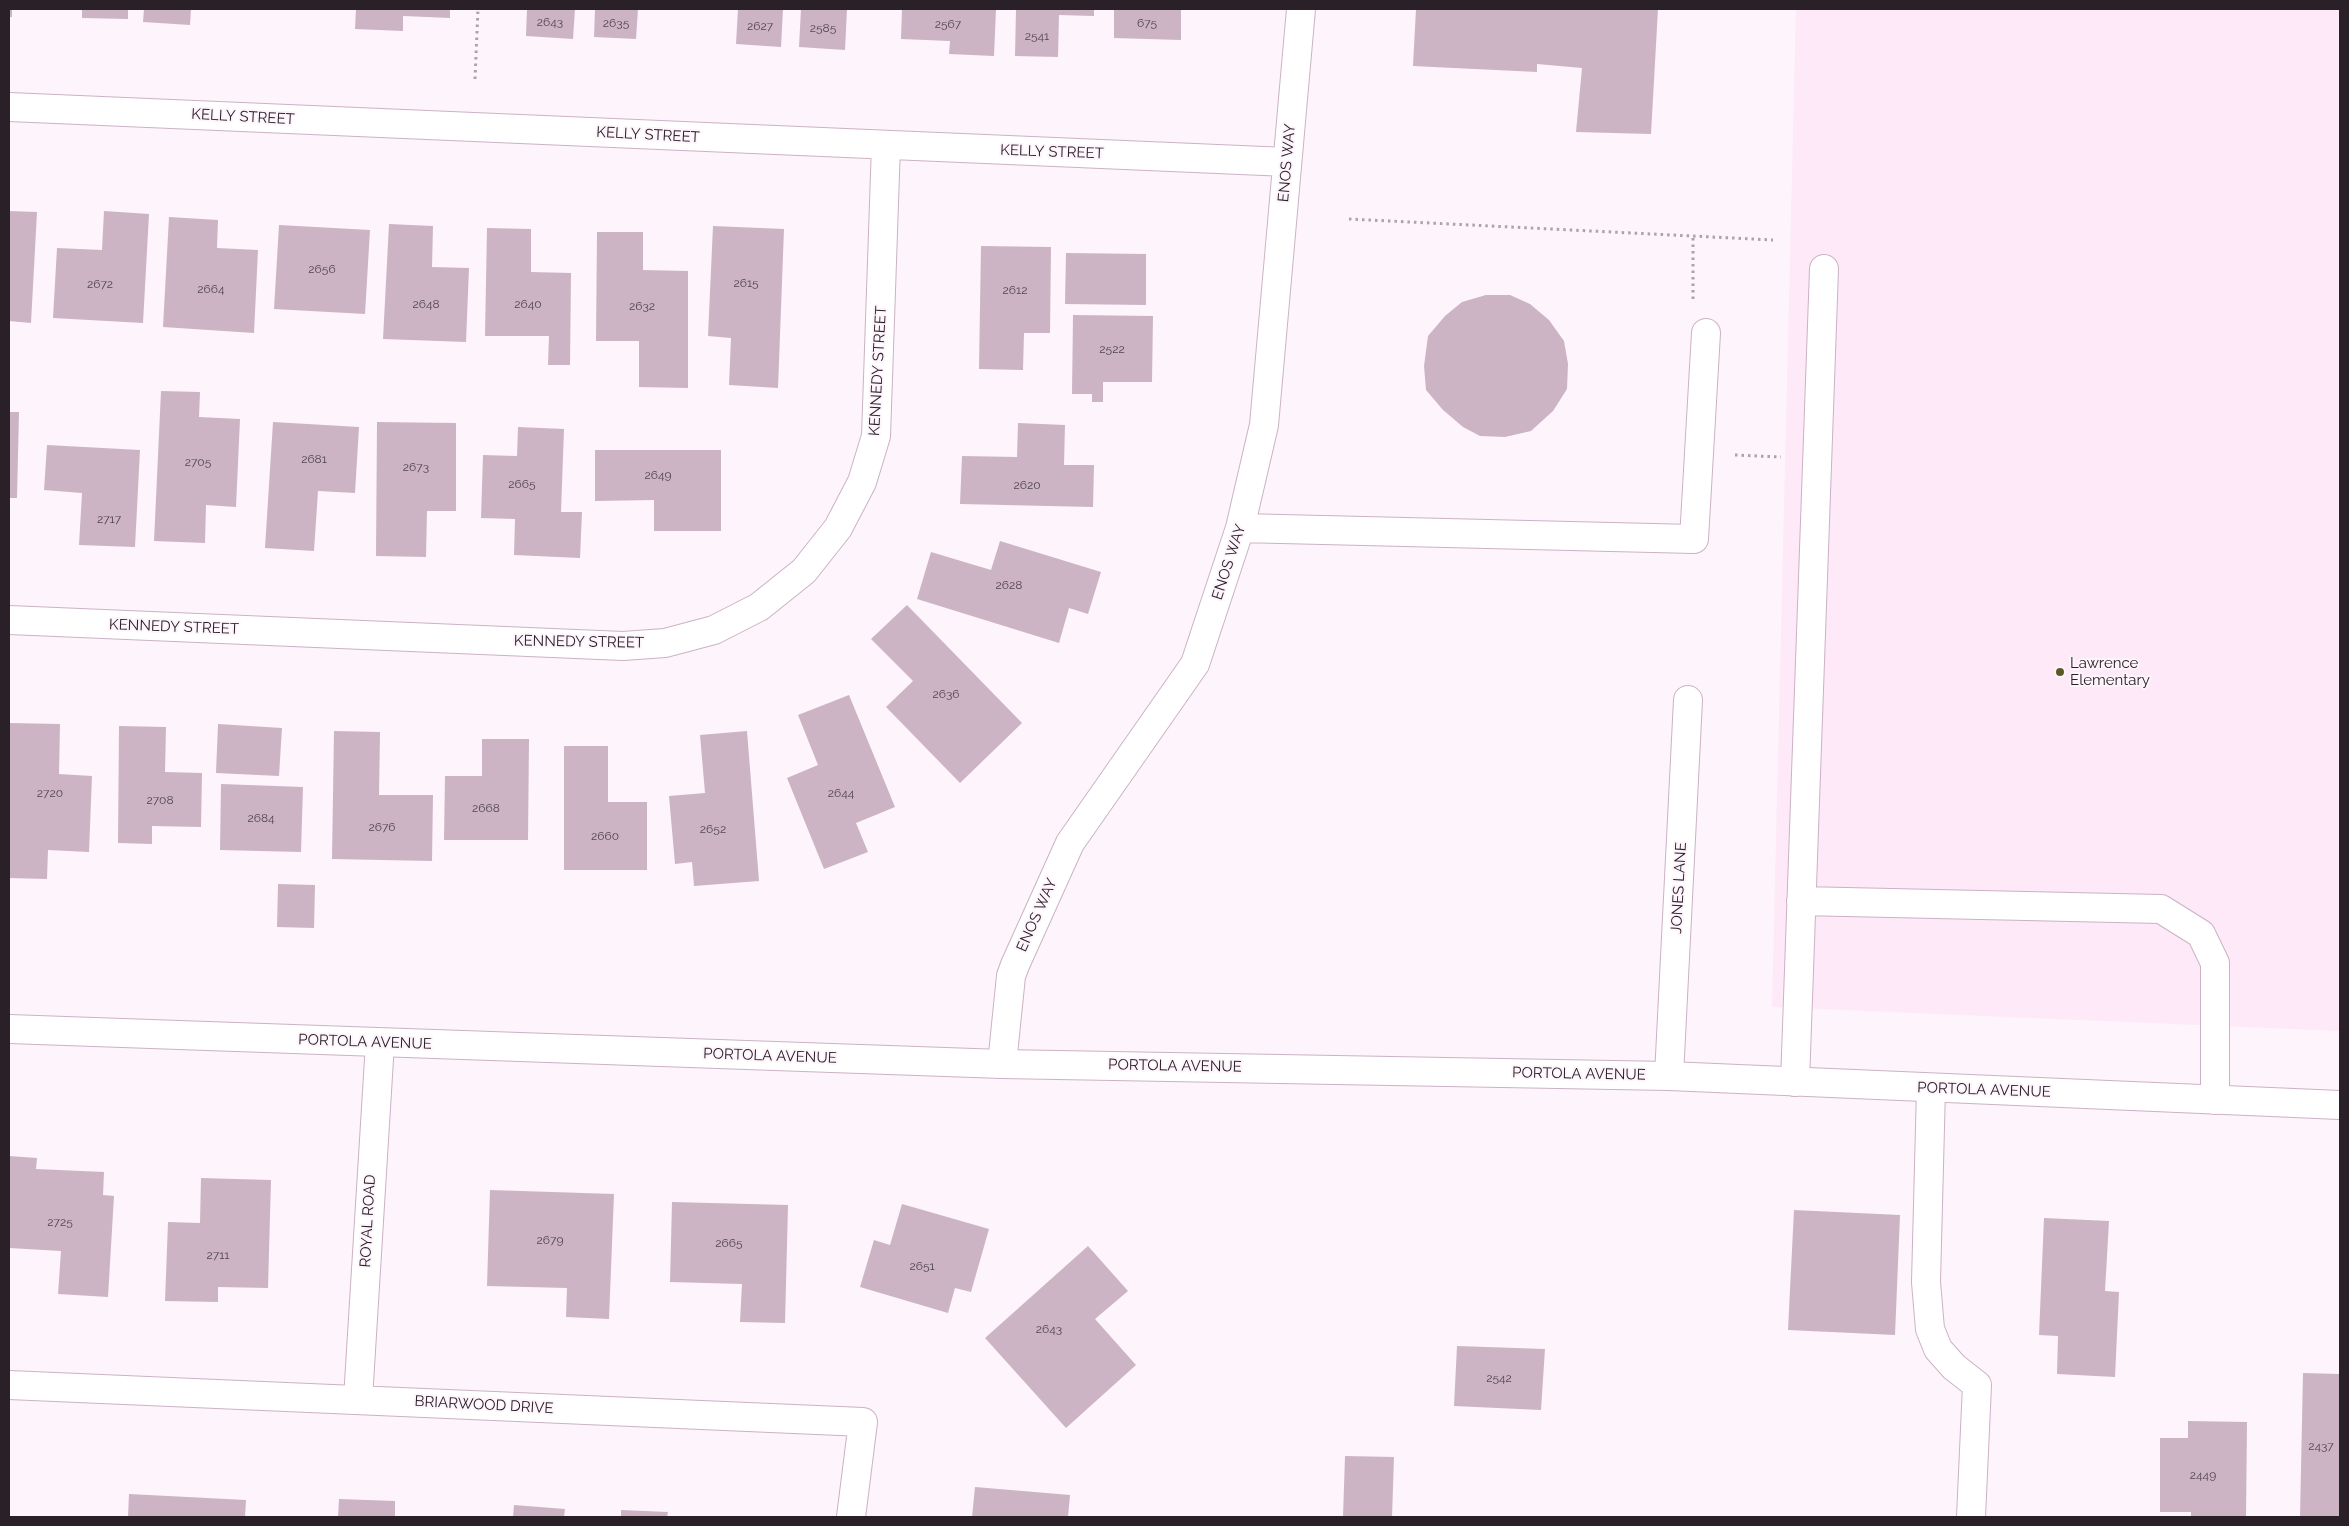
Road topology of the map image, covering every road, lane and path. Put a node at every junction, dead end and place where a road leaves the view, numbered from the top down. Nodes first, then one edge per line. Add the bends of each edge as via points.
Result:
1 (478, 9) edge
2 (1301, 9) edge
3 (475, 79) dead end
4 (9, 106) edge
5 (886, 145) junction
6 (1286, 162) junction
7 (1349, 219) dead end
8 (1693, 235) junction
9 (1773, 240) dead end
10 (1824, 269) dead end
11 (1706, 333) joint
12 (1699, 454) junction
13 (1816, 458) junction
14 (1240, 528) junction
15 (9, 620) edge
16 (1688, 700) dead end
17 (1801, 901) junction
18 (9, 1029) edge
19 (380, 1043) junction
20 (1002, 1064) junction
21 (1669, 1076) junction
22 (1794, 1082) junction
23 (1931, 1088) junction
24 (2216, 1100) junction
25 (2340, 1105) edge
26 (9, 1385) edge
27 (358, 1399) junction
28 (851, 1517) edge
29 (1972, 1517) edge

1 - 3 path
2 - 6 street, ENOS WAY
4 - 5 street, KELLY STREET
5 - 6 street, KELLY STREET
5 - 15 street, KENNEDY STREET via 876,436 862,482 838,528 804,571 759,607 714,630 665,643 623,646
6 - 14 street, ENOS WAY via 1264,425
7 - 8 path
8 - 9 path
8 - 11 path via 1692,297
10 - 13 street
11 - 12 street
12 - 13 path
12 - 14 street via 1694,539
13 - 17 street
14 - 20 street, ENOS WAY via 1195,664 1070,843 1010,976
16 - 21 street, JONES LANE
17 - 22 street
17 - 24 street via 2161,909 2201,934 2215,963
18 - 19 street, PORTOLA AVENUE
19 - 20 street, PORTOLA AVENUE
19 - 27 street, ROYAL ROAD
20 - 21 street, PORTOLA AVENUE
21 - 22 street, PORTOLA AVENUE
22 - 23 street, PORTOLA AVENUE
23 - 24 street, PORTOLA AVENUE
23 - 29 street via 1926,1282 1930,1329 1938,1349 1977,1385
24 - 25 street, PORTOLA AVENUE
26 - 27 street, BRIARWOOD DRIVE
27 - 28 street, BRIARWOOD DRIVE via 862,1422

